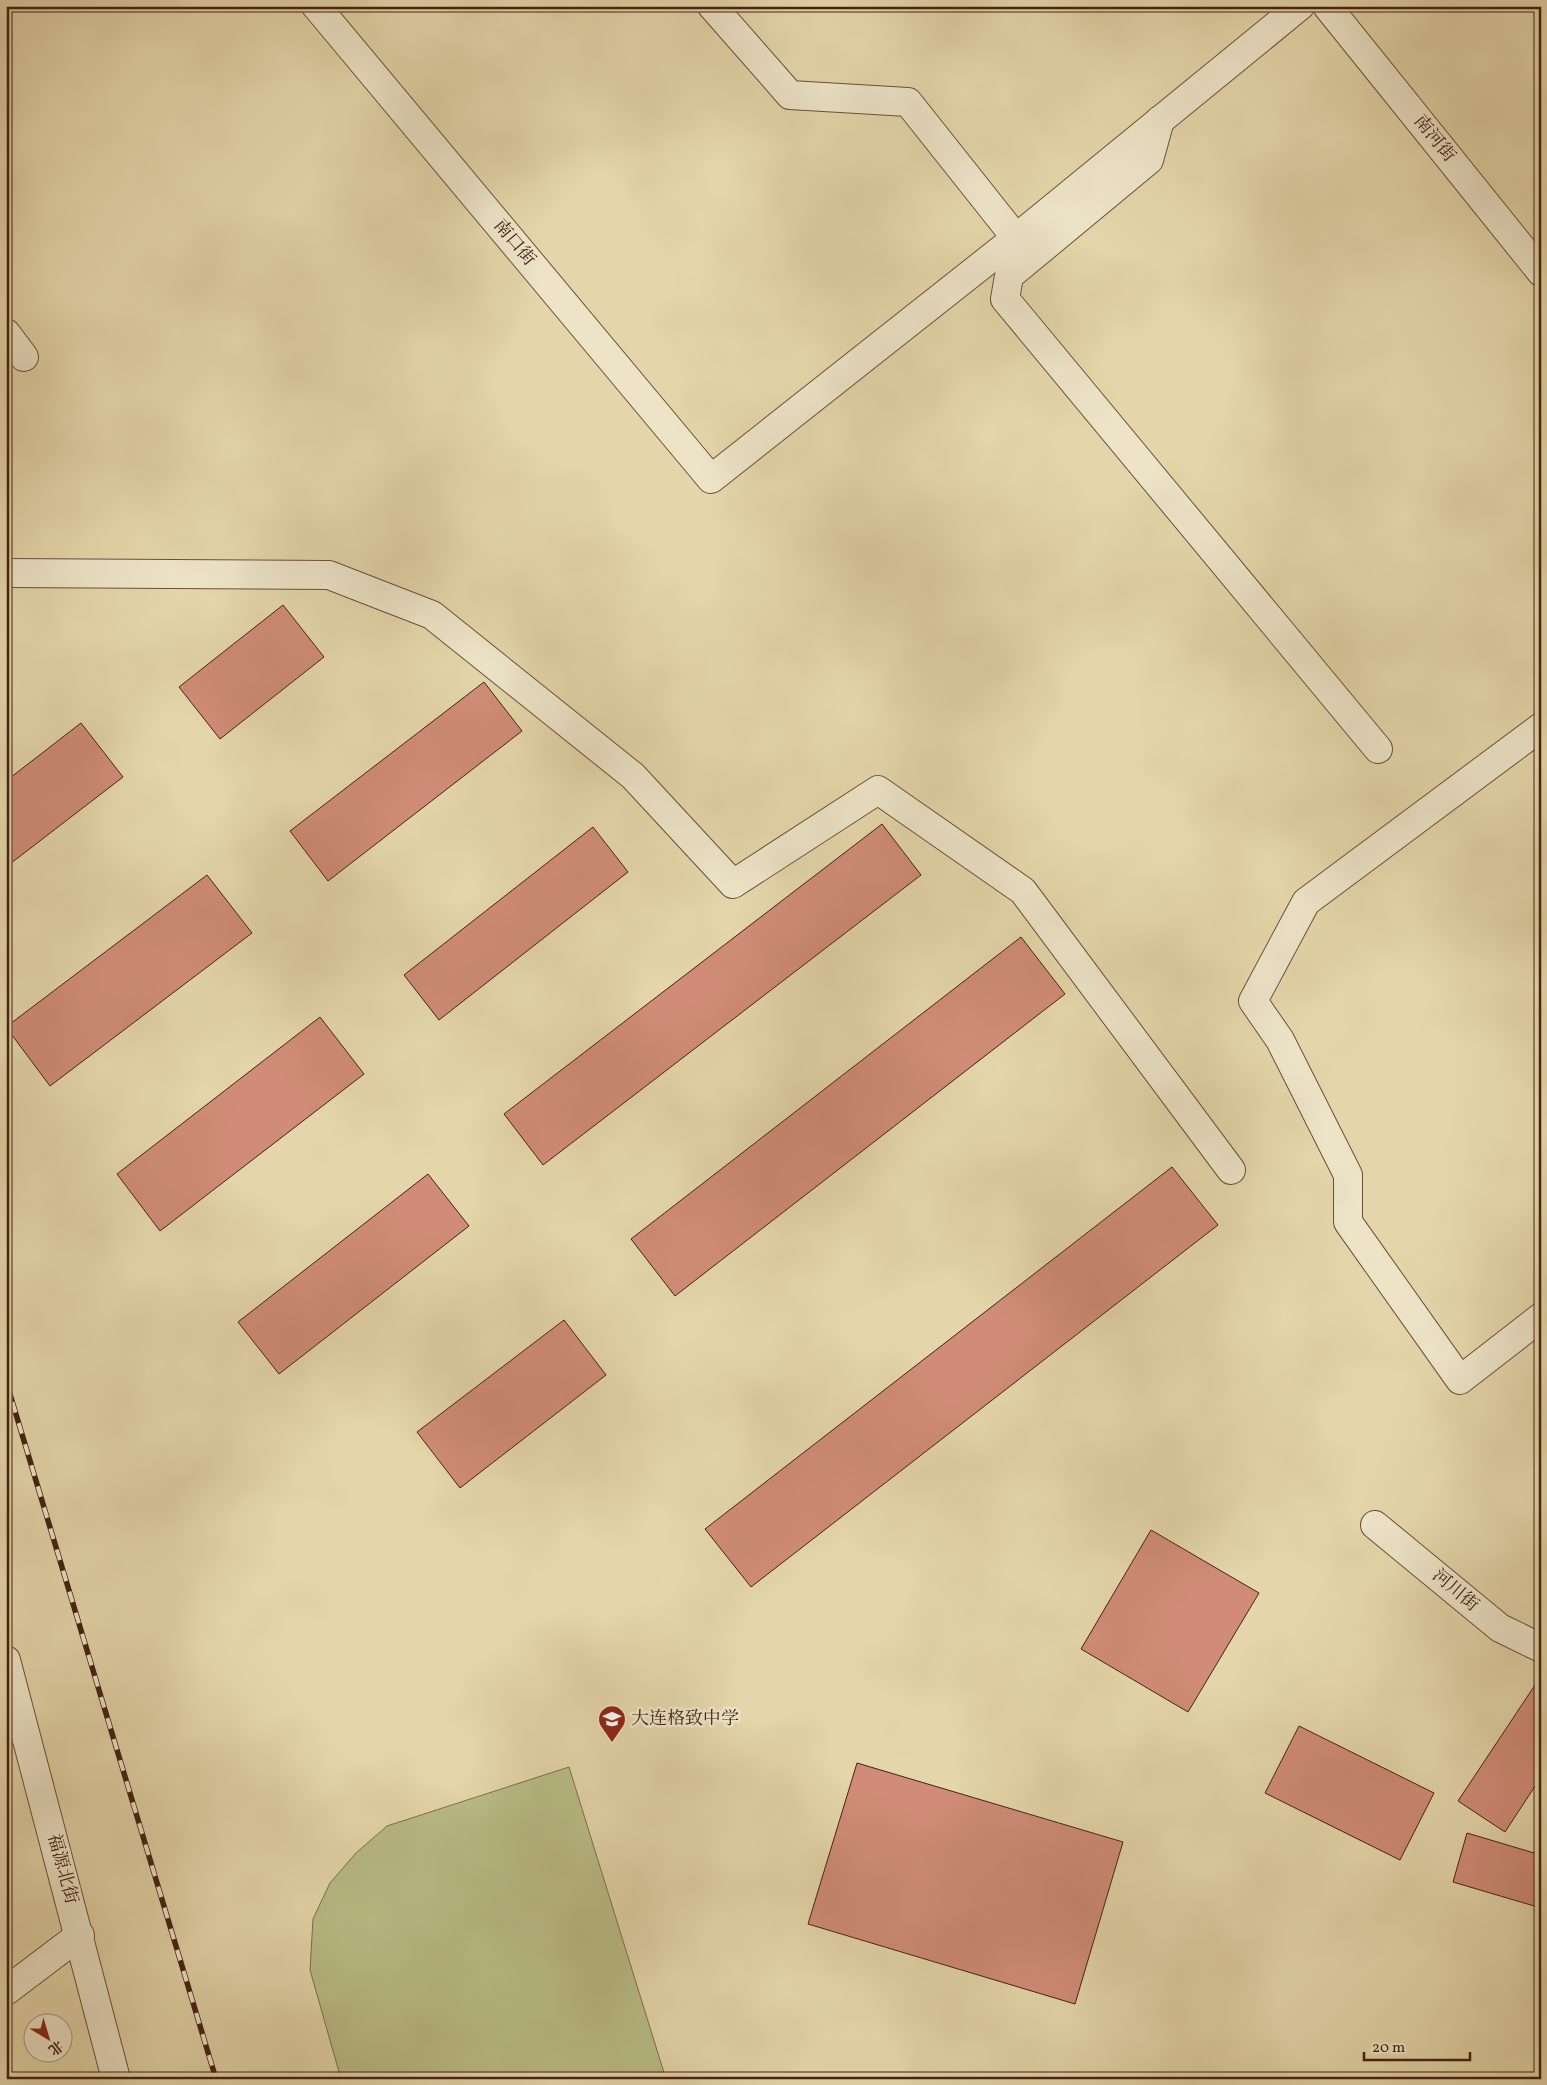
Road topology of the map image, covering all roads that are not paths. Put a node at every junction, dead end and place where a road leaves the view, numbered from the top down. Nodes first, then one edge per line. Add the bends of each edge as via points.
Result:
1 (316, 6) edge
2 (712, 6) edge
3 (1300, 6) edge
4 (1327, 6) edge
5 (1160, 120) junction
6 (1016, 238) junction
7 (1541, 272) edge
8 (6, 333) edge
9 (24, 357) dead end
10 (6, 573) edge
11 (1541, 727) edge
12 (1378, 749) dead end
13 (1231, 1170) dead end
14 (1541, 1317) edge
15 (1375, 1525) dead end
16 (1541, 1648) edge
17 (6, 1660) edge
18 (80, 1935) junction
19 (6, 1991) edge
20 (116, 2079) edge

1 - 6 street, 南口街 via 711,479
2 - 6 street via 790,95 908,102
3 - 5 street
4 - 7 street, 南河街
5 - 6 street
5 - 12 street via 1149,160 1009,276 1005,299
8 - 9 street
10 - 13 street via 329,575 432,615 633,776 733,884 878,790 1023,891
11 - 14 street via 1306,902 1253,1000 1280,1040 1348,1176 1348,1222 1460,1380
15 - 16 street, 河川街 via 1500,1628
17 - 18 street, 福源北街
18 - 19 street
18 - 20 street, 福源北街

